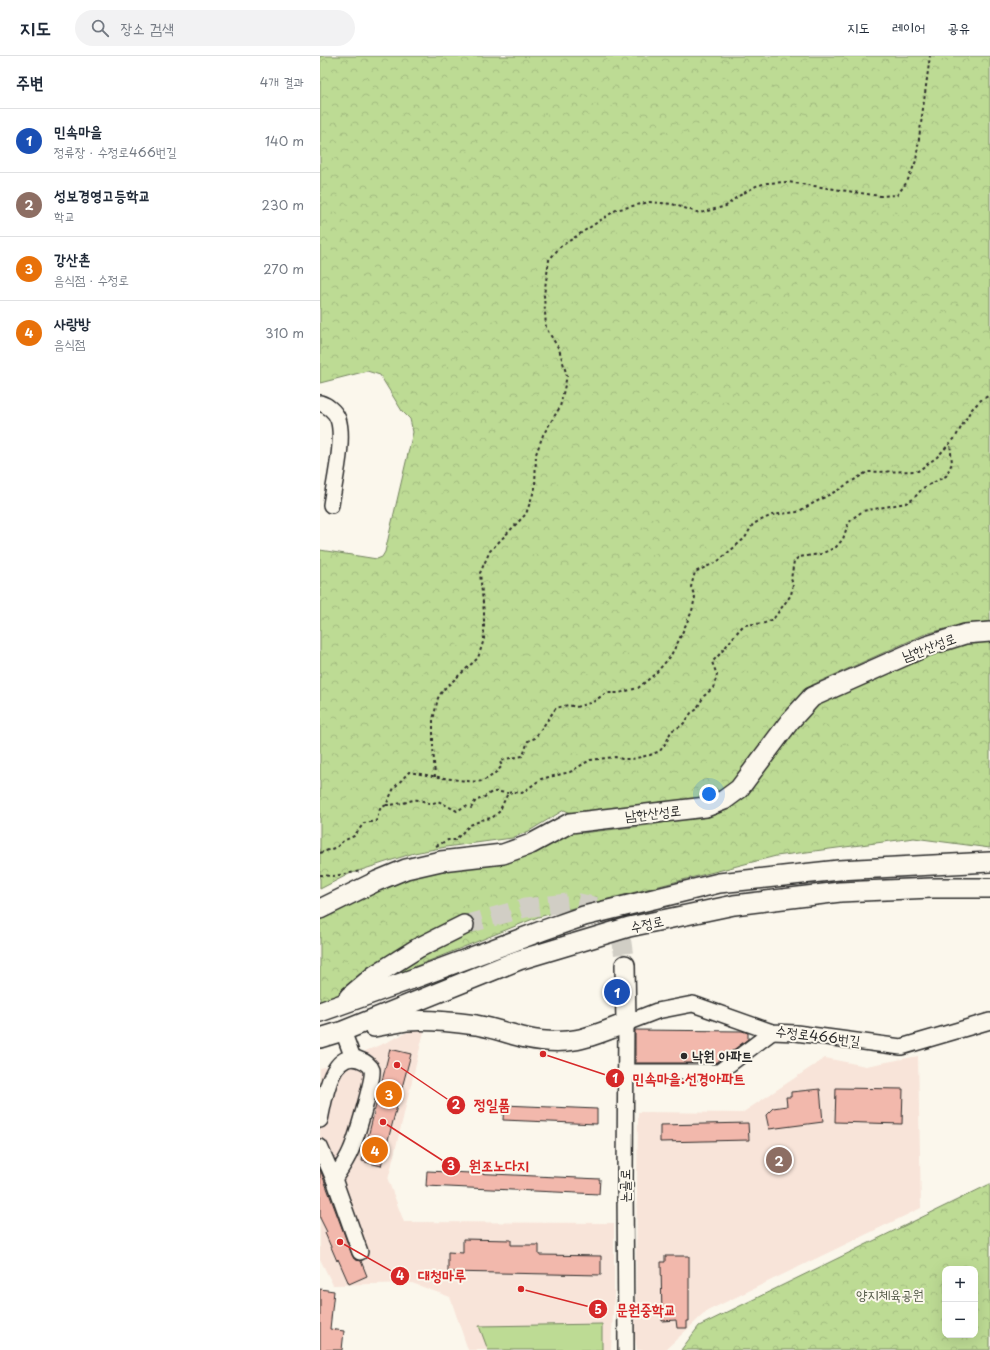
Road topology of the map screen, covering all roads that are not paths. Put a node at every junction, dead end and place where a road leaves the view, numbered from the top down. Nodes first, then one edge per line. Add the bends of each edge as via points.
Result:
1 (320, 403) edge
2 (331, 506) dead end
3 (990, 632) edge
4 (990, 862) edge
5 (990, 888) edge
6 (320, 909) edge
7 (464, 925) tunnel mouth
8 (625, 965) tunnel mouth
9 (329, 1009) edge
10 (990, 1021) edge
11 (626, 1023) junction
12 (343, 1031) junction
13 (772, 1032) junction
14 (320, 1038) edge
15 (353, 1058) junction
16 (625, 1072) junction
17 (320, 1120) edge
18 (320, 1147) edge
19 (334, 1180) junction
20 (360, 1252) dead end
21 (626, 1350) edge

1 - 2 street via 327,405 338,417 341,435
3 - 6 main road, 남한산성로 via 965,634 927,646 812,697 790,721 739,789 724,800 706,807 570,823 531,844 503,854 406,869
4 - 9 main road, 수정로 via 839,870 719,883 584,916
5 - 12 main road, 수정로 via 840,892 734,905 629,927 519,960
7 - 9 main road via 418,948
8 - 11 main road
10 - 13 street, 수정로466번길 via 901,1046
11 - 12 main road via 593,1036 563,1042 528,1038 477,1025 431,1021 408,1021
11 - 13 street, 수정로466번길 via 657,1011 693,1004
11 - 16 street, 논골로
12 - 14 main road, 수정로
12 - 15 street
13 - 16 street via 719,1072
15 - 17 street via 340,1064 332,1075 327,1085
15 - 19 street via 367,1063 372,1073 366,1104 351,1150
16 - 21 street, 논골로
18 - 19 street
19 - 20 street

